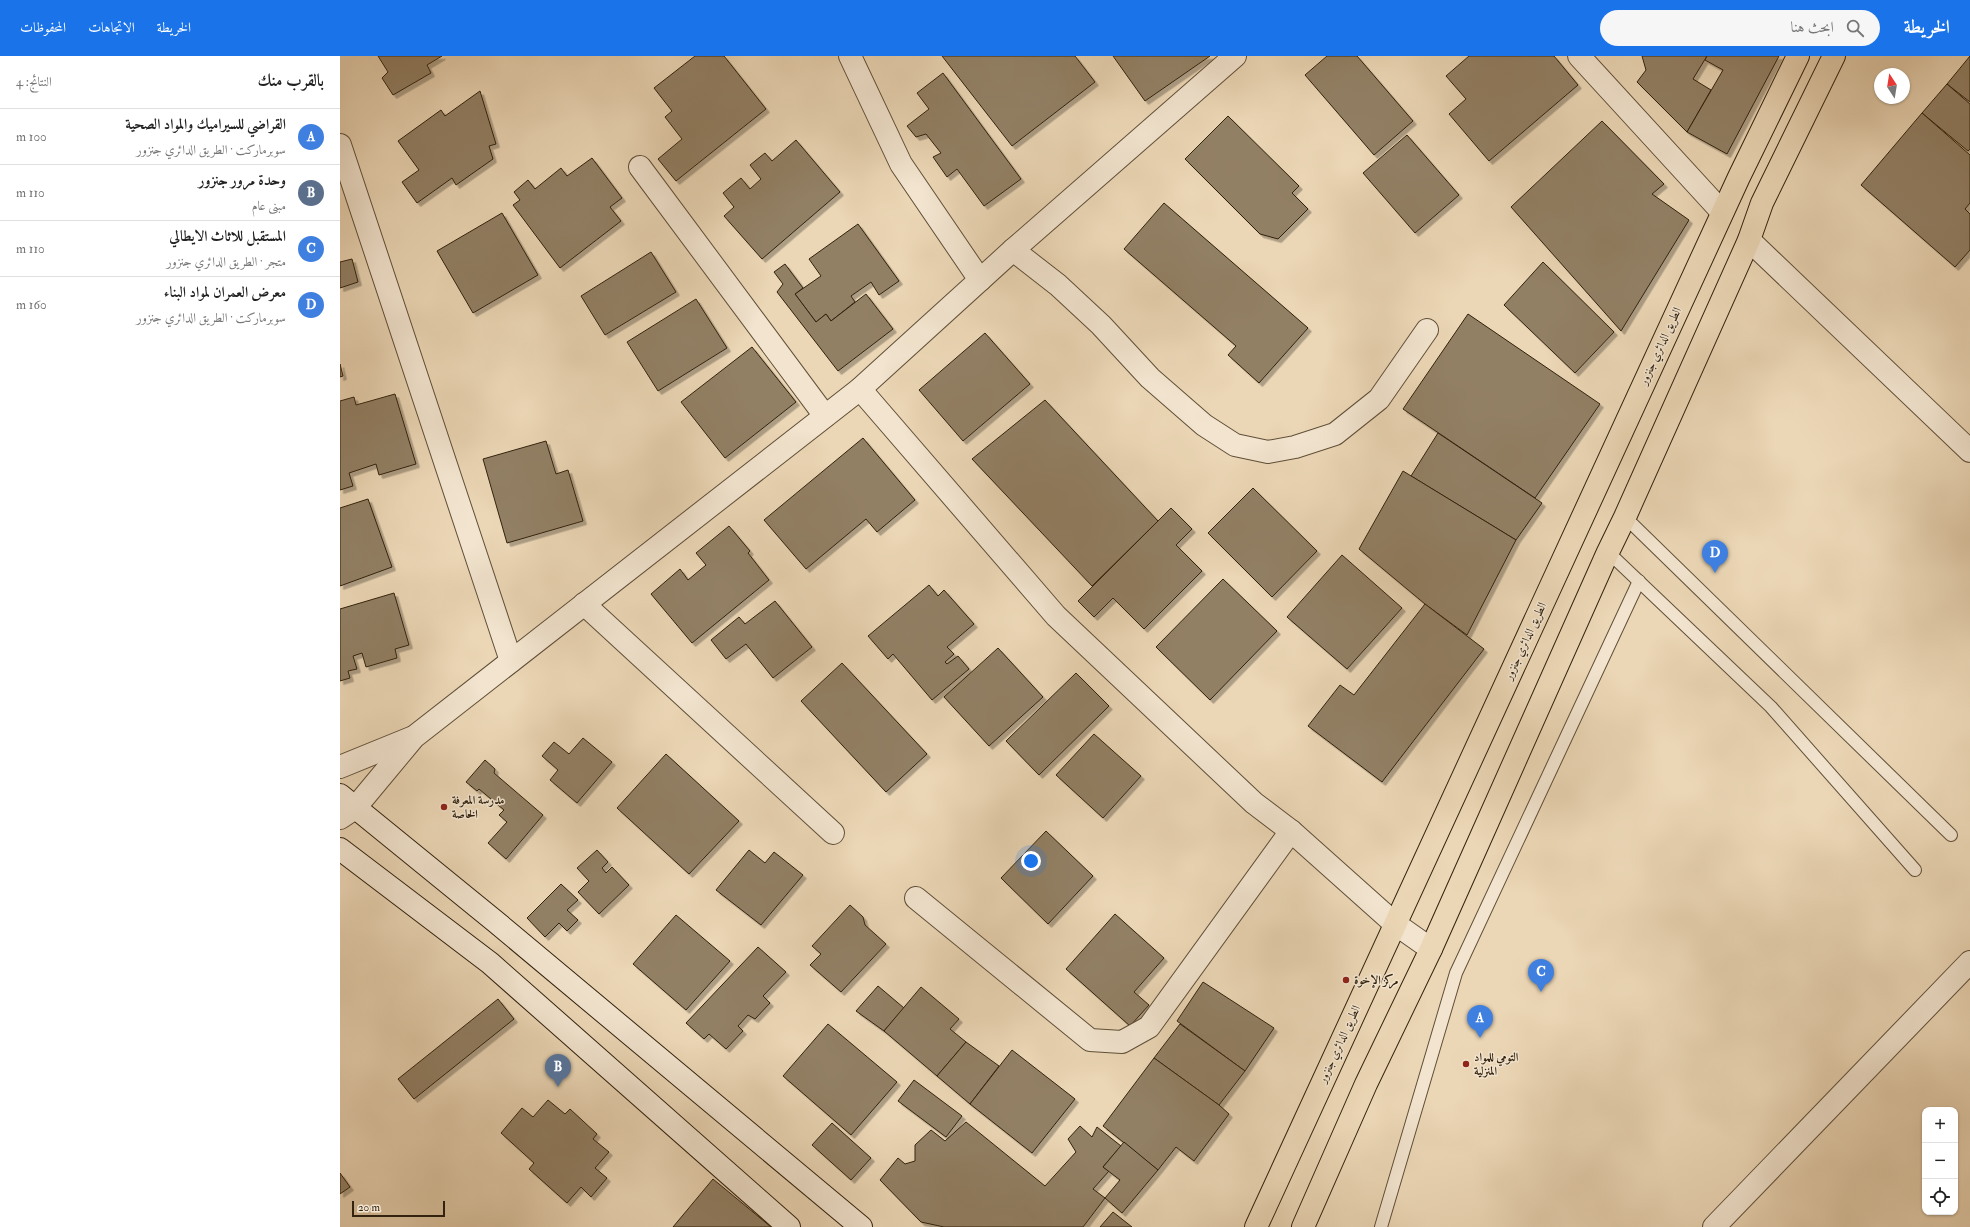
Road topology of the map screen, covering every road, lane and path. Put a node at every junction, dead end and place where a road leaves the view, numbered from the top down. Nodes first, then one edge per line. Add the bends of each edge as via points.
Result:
1 (850, 56) edge
2 (1235, 56) edge
3 (1579, 56) edge
4 (1798, 56) edge
5 (1834, 56) edge
6 (340, 145) edge
7 (640, 167) dead end
8 (1722, 212) junction
9 (1749, 240) junction
10 (1013, 250) junction
11 (980, 280) junction
12 (1426, 330) dead end
13 (860, 389) junction
14 (825, 416) junction
15 (1970, 451) edge
16 (1625, 517) junction
17 (1608, 552) junction
18 (1638, 581) junction
19 (584, 604) junction
20 (511, 661) junction
21 (414, 736) junction
22 (340, 767) edge
23 (345, 807) edge
24 (1291, 831) junction
25 (833, 833) dead end
26 (1951, 835) dead end
27 (340, 849) edge
28 (1915, 870) dead end
29 (916, 898) dead end
30 (1394, 923) junction
31 (1431, 949) junction
32 (1970, 962) edge
33 (852, 1224) edge
34 (789, 1227) edge
35 (1256, 1227) edge
36 (1303, 1227) edge
37 (1381, 1227) edge
38 (1714, 1227) edge

1 - 11 street via 901,164
2 - 10 street
3 - 8 street
4 - 8 main road, الطريق الدائري جنزور
5 - 9 main road via 1762,203
6 - 20 street
7 - 14 street
8 - 30 main road, الطريق الدائري جنزور
9 - 15 street
9 - 16 main road
10 - 11 street
10 - 12 street via 1058,284 1101,325 1150,378 1204,425 1235,445 1268,452 1296,448 1335,434 1379,399
11 - 13 street
13 - 14 street
13 - 24 street via 1056,616 1254,802
14 - 19 street
16 - 17 main road
16 - 26 lane
17 - 18 lane
17 - 31 main road
18 - 28 lane via 1771,707
18 - 37 lane via 1456,973
19 - 20 street
19 - 25 street
20 - 21 street
21 - 22 street
21 - 23 street
23 - 33 street via 496,922
24 - 29 street via 1149,1027 1122,1042 1090,1040
24 - 30 street
27 - 34 street via 490,963
30 - 31 street
30 - 35 main road, الطريق الدائري جنزور
31 - 36 main road via 1366,1084
32 - 38 street

